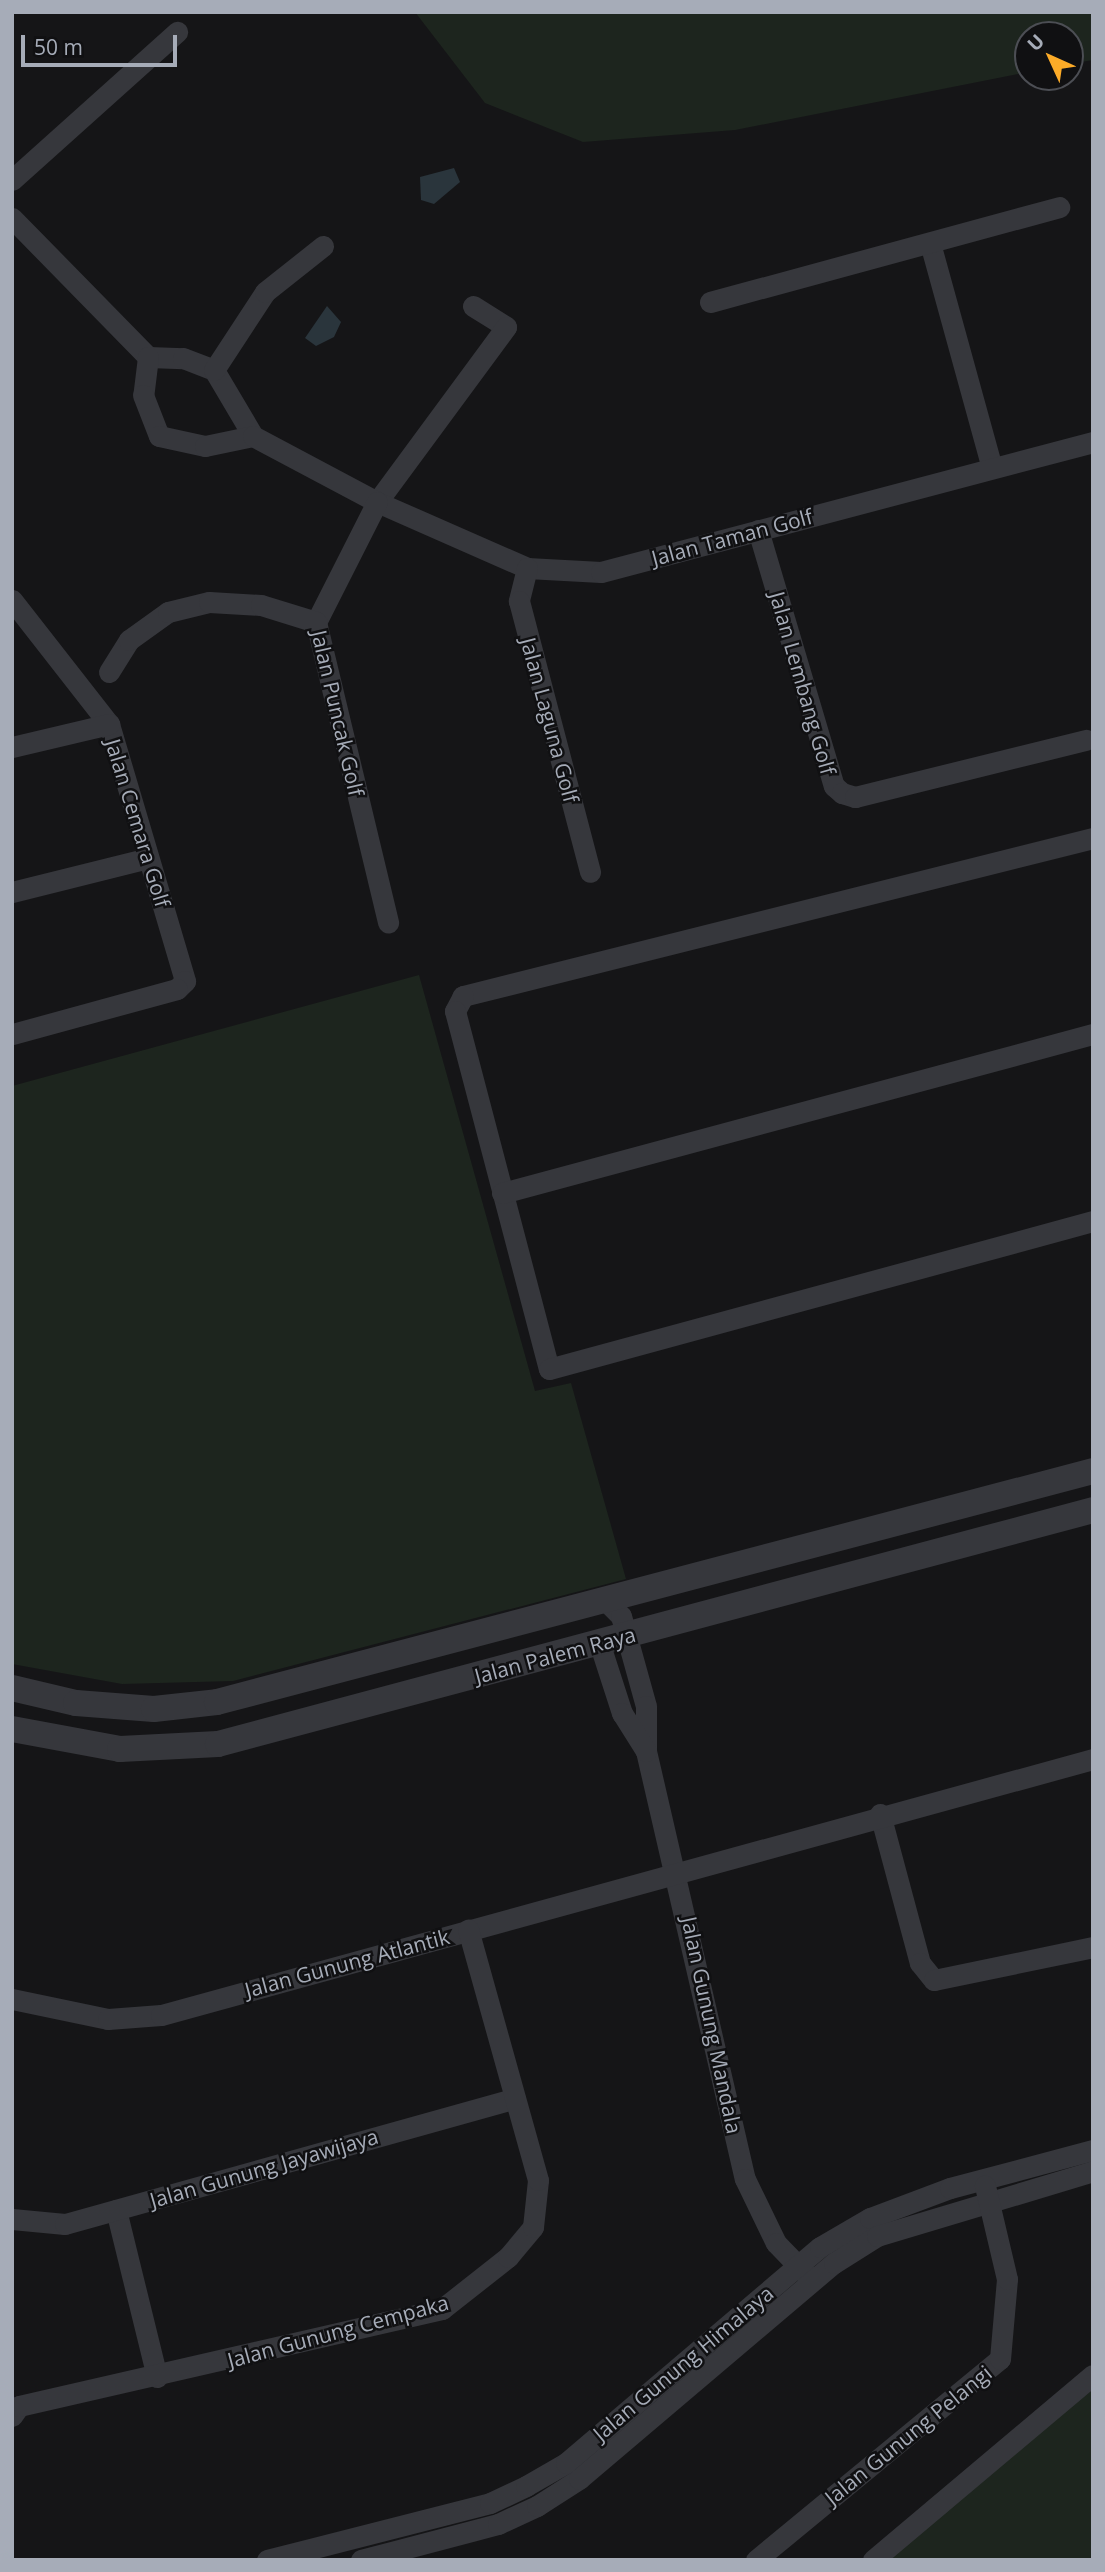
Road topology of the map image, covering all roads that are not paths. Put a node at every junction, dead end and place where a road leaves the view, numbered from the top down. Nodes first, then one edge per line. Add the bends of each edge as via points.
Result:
1 (177, 32) dead end
2 (12, 180) edge
3 (1059, 206) dead end
4 (12, 218) edge
5 (930, 243) junction
6 (323, 246) dead end
7 (710, 302) dead end
8 (472, 306) dead end
9 (148, 356) junction
10 (214, 370) junction
11 (253, 436) junction
12 (1093, 442) edge
13 (992, 468) junction
14 (377, 502) junction
15 (758, 530) junction
16 (527, 568) junction
17 (12, 600) edge
18 (316, 622) junction
19 (109, 672) dead end
20 (108, 724) junction
21 (1086, 740) dead end
22 (12, 747) edge
23 (1093, 838) edge
24 (148, 858) junction
25 (590, 872) dead end
26 (12, 892) edge
27 (388, 923) dead end
28 (12, 1034) edge
29 (1093, 1034) edge
30 (502, 1193) junction
31 (1093, 1221) edge
32 (1093, 1471) edge
33 (1093, 1510) edge
34 (663, 1586) junction
35 (606, 1601) junction
36 (675, 1624) junction
37 (626, 1636) junction
38 (599, 1642) junction
39 (12, 1688) edge
40 (12, 1729) edge
41 (646, 1751) junction
42 (1093, 1759) edge
43 (880, 1814) junction
44 (679, 1873) junction
45 (468, 1930) junction
46 (1093, 1947) edge
47 (12, 1999) edge
48 (515, 2098) junction
49 (1093, 2150) edge
50 (1093, 2171) edge
51 (986, 2189) junction
52 (116, 2210) junction
53 (12, 2218) edge
54 (806, 2273) junction
55 (1093, 2375) edge
56 (157, 2377) junction
57 (14, 2407) edge
58 (267, 2560) edge
59 (361, 2560) edge
60 (756, 2560) edge
61 (873, 2560) edge

1 - 2 street
3 - 5 street
4 - 9 street
5 - 7 street
5 - 13 street
6 - 10 street via 265,292
8 - 14 street, Jalan Puncak Golf via 506,327
9 - 10 street via 183,358
9 - 11 street via 144,395 159,436 181,446 205,446
10 - 11 street
11 - 14 street
12 - 13 street, Jalan Taman Golf
13 - 15 street, Jalan Taman Golf
14 - 16 street, Jalan Taman Golf
14 - 18 street, Jalan Puncak Golf
15 - 16 street, Jalan Taman Golf via 601,572
15 - 21 street, Jalan Lembang Golf via 834,786 842,793 855,797
16 - 25 street, Jalan Laguna Golf via 519,601
17 - 20 street, Jalan Cemara Golf
18 - 19 street via 261,605 209,603 168,612 129,640
18 - 27 street, Jalan Puncak Golf
20 - 22 street
20 - 24 street, Jalan Cemara Golf
23 - 30 street via 463,996 454,1011
24 - 26 street
24 - 28 street, Jalan Cemara Golf via 185,981 177,989
29 - 30 street
30 - 31 street via 549,1369
32 - 34 street, Jalan Palem Raya
33 - 36 street, Jalan Palem Raya
34 - 35 street, Jalan Palem Raya
34 - 36 street via 654,1607
35 - 37 street, Jalan Gunung Mandala via 621,1616
35 - 39 street, Jalan Palem Raya via 217,1702 154,1709 76,1703
36 - 37 street, Jalan Palem Raya
37 - 38 street, Jalan Palem Raya
37 - 41 street, Jalan Gunung Mandala via 646,1706
38 - 40 street, Jalan Palem Raya via 218,1744 120,1749
38 - 41 street, Jalan Gunung Mandala via 622,1713
41 - 44 street, Jalan Gunung Mandala
42 - 43 street, Jalan Gunung Atlantik
43 - 44 street, Jalan Gunung Atlantik
43 - 46 street via 920,1963 934,1980
44 - 45 street, Jalan Gunung Atlantik
44 - 54 street, Jalan Gunung Mandala via 745,2179 761,2219
45 - 47 street, Jalan Gunung Atlantik via 161,2015 108,2019
45 - 48 street, Jalan Gunung Cempaka
48 - 52 street, Jalan Gunung Jayawijaya
48 - 56 street, Jalan Gunung Cempaka via 540,2205 533,2227 465,2296 442,2309
49 - 51 street, Jalan Gunung Himalaya
50 - 51 street, Jalan Gunung Himalaya
51 - 54 street, Jalan Gunung Himalaya via 870,2218
51 - 60 street, Jalan Gunung Pelangi via 1007,2279 1000,2359
52 - 53 street, Jalan Gunung Jayawijaya via 65,2224
52 - 56 street
54 - 58 street, Jalan Gunung Himalaya via 566,2463 526,2486 490,2502
54 - 59 street, Jalan Gunung Himalaya via 579,2479 498,2524
55 - 61 street
56 - 57 street, Jalan Gunung Cempaka

